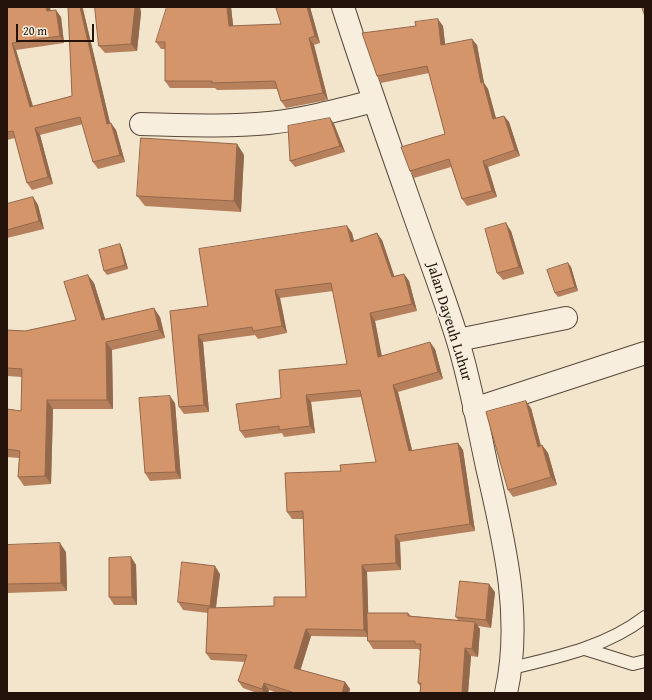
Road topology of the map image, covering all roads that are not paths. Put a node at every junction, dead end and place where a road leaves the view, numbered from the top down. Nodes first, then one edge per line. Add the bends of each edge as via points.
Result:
1 (343, 7) edge
2 (374, 101) junction
3 (141, 124) dead end
4 (566, 318) dead end
5 (458, 340) junction
6 (645, 353) edge
7 (474, 409) junction
8 (645, 617) edge
9 (585, 649) junction
10 (645, 661) edge
11 (512, 668) junction
12 (506, 693) edge

1 - 2 street, Jalan Dayeuh Luhur
2 - 3 street via 315,116 270,123
2 - 5 street, Jalan Dayeuh Luhur
4 - 5 street
5 - 7 street, Jalan Dayeuh Luhur
6 - 7 street
7 - 11 street, Jalan Dayeuh Luhur via 503,536 510,580 513,607
8 - 9 lane
9 - 10 lane via 633,664
9 - 11 lane
11 - 12 street, Jalan Dayeuh Luhur

